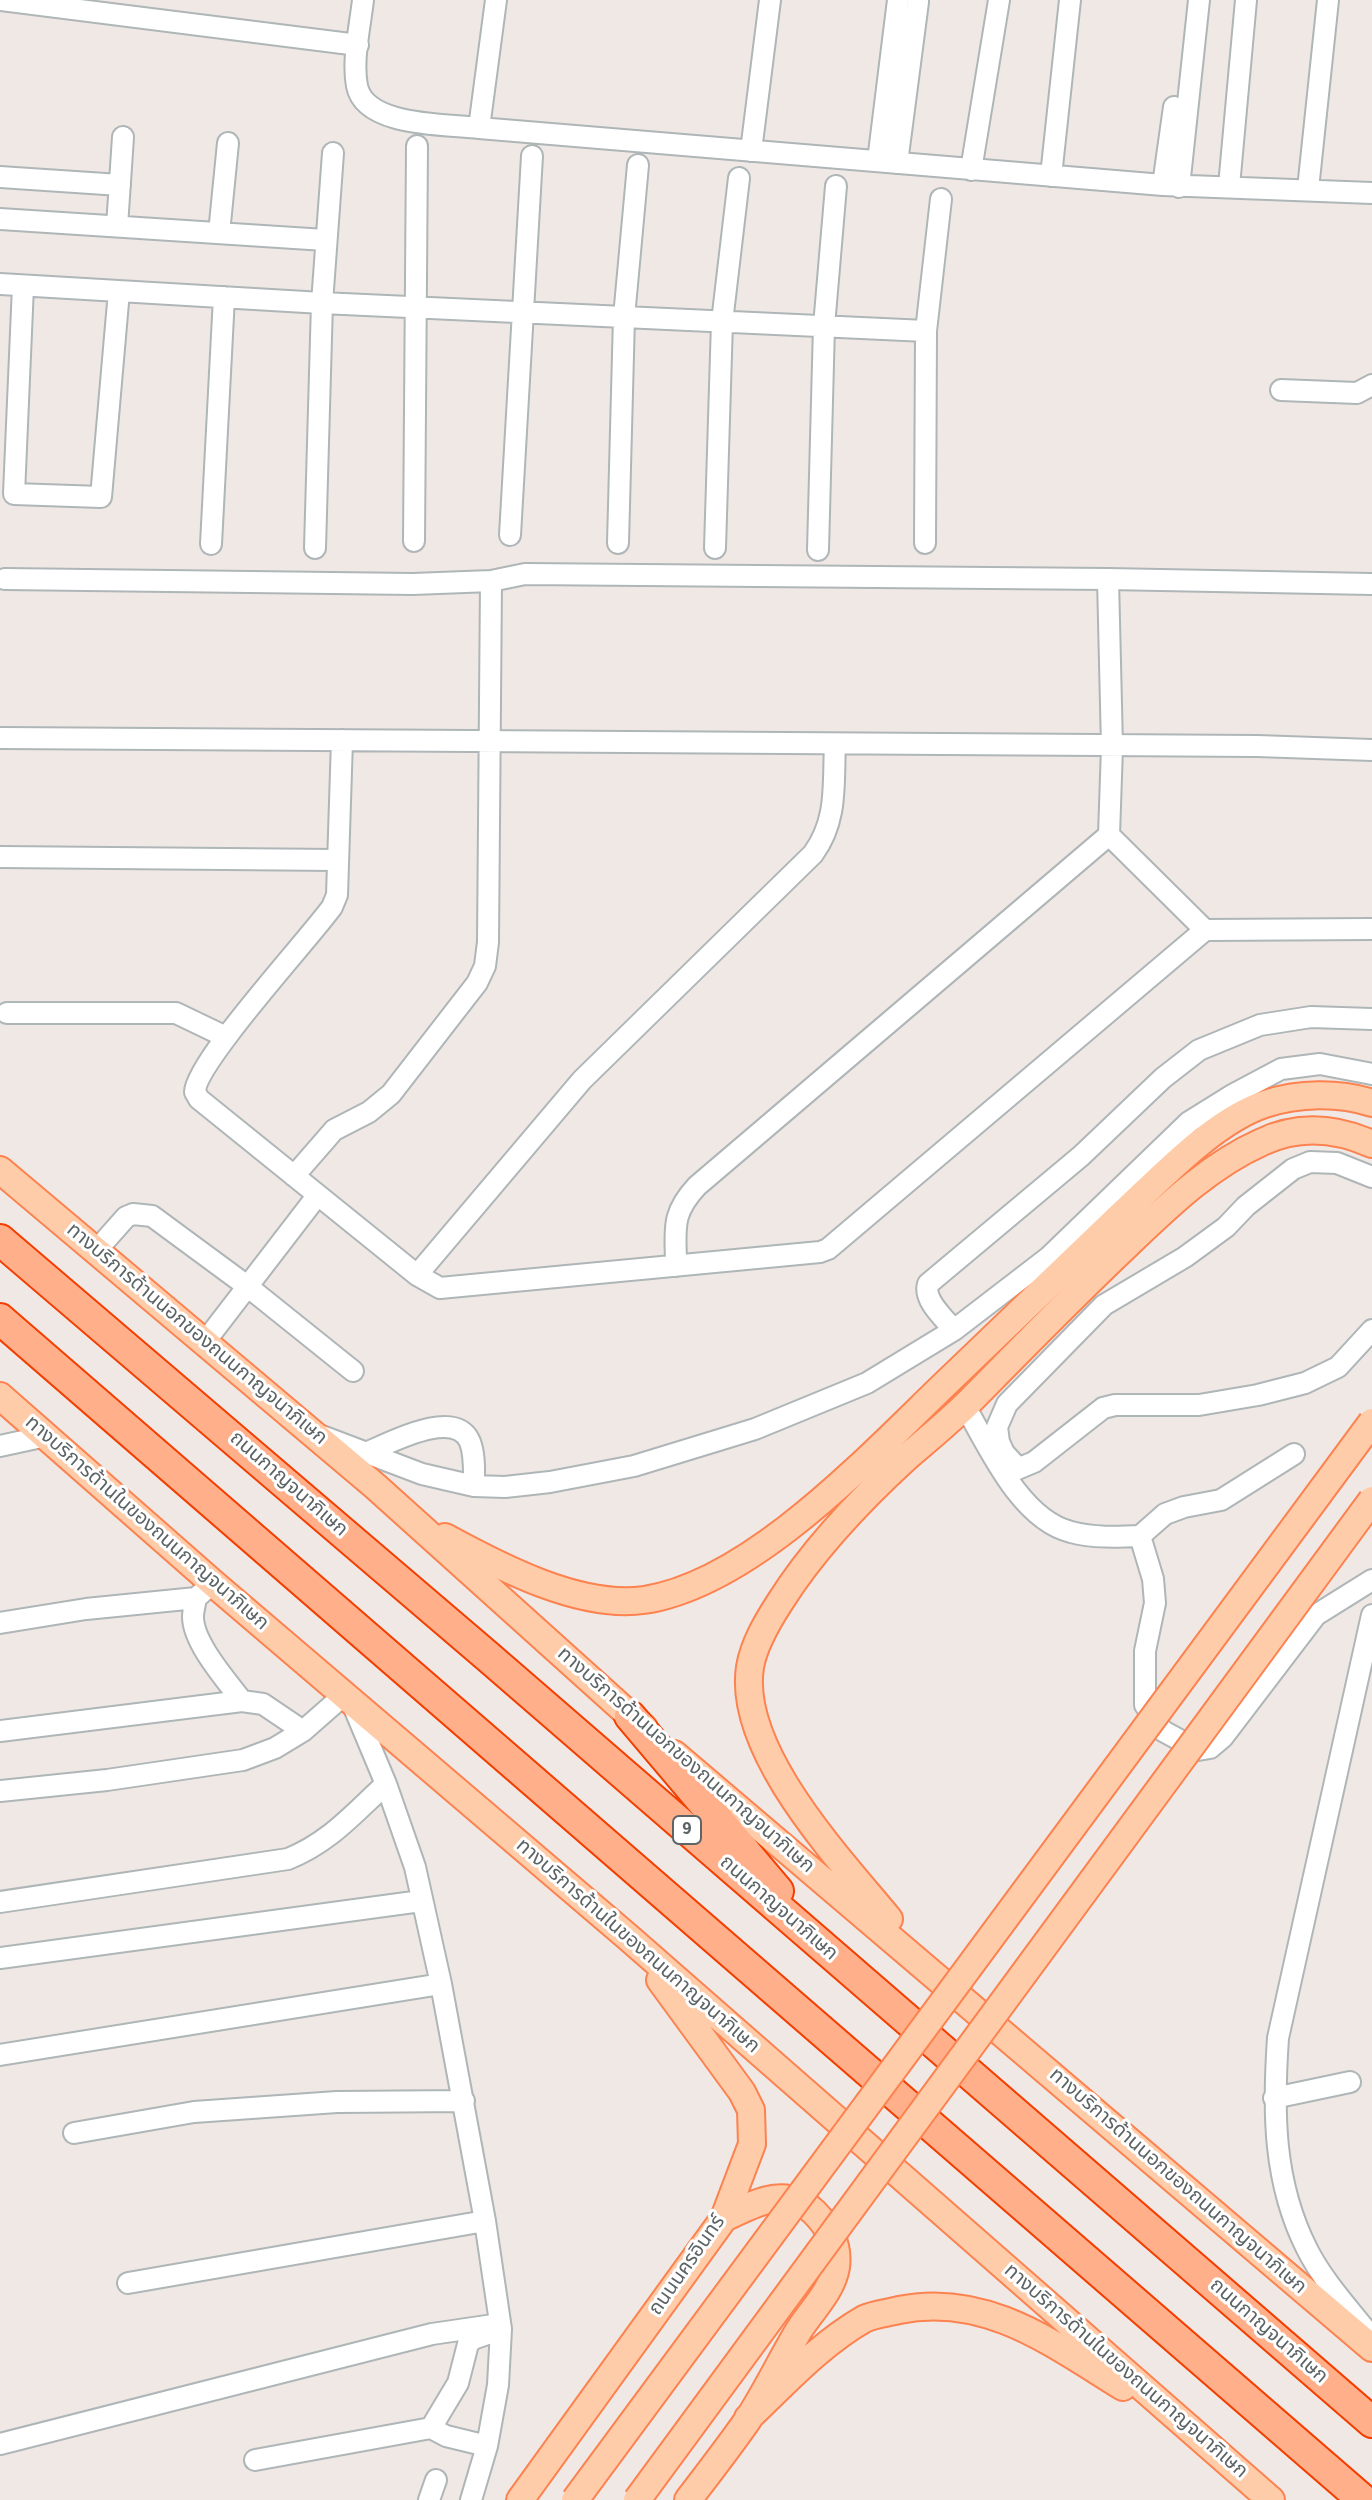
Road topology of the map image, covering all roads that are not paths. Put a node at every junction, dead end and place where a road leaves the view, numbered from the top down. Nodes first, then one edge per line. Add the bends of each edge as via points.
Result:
1 (0, 0) edge
2 (363, 0) edge
3 (496, 0) edge
4 (770, 0) edge
5 (999, 0) edge
6 (1070, 0) edge
7 (1188, 0) edge
8 (1199, 0) edge
9 (1246, 0) edge
10 (1328, 0) edge
11 (908, 1) edge
12 (358, 45) junction
13 (479, 128) junction
14 (123, 137) dead end
15 (228, 143) dead end
16 (417, 146) dead end
17 (751, 151) junction
18 (333, 153) dead end
19 (532, 156) dead end
20 (888, 162) junction
21 (638, 165) dead end
22 (971, 170) junction
23 (1051, 176) junction
24 (0, 177) edge
25 (739, 178) dead end
26 (120, 185) junction
27 (836, 186) dead end
28 (1171, 186) junction
29 (1229, 186) junction
30 (1308, 189) junction
31 (1372, 193) edge
32 (941, 199) dead end
33 (0, 219) edge
34 (117, 226) junction
35 (219, 233) junction
36 (325, 240) junction
37 (0, 284) edge
38 (23, 286) junction
39 (119, 291) junction
40 (224, 297) junction
41 (322, 303) junction
42 (418, 308) junction
43 (521, 312) junction
44 (624, 317) junction
45 (722, 322) junction
46 (824, 326) junction
47 (926, 331) junction
48 (1372, 385) edge
49 (1281, 390) dead end
50 (510, 535) dead end
51 (414, 541) dead end
52 (618, 543) dead end
53 (925, 543) dead end
54 (211, 544) dead end
55 (315, 548) dead end
56 (715, 548) dead end
57 (818, 550) dead end
58 (5, 579) dead end
59 (1108, 579) junction
60 (491, 581) junction
61 (1372, 584) edge
62 (0, 738) edge
63 (342, 740) junction
64 (489, 743) junction
65 (835, 744) junction
66 (1112, 747) junction
67 (1372, 750) edge
68 (1109, 835) junction
69 (0, 857) edge
70 (337, 860) junction
71 (1372, 929) edge
72 (1205, 930) junction
73 (7, 1013) dead end
74 (1372, 1019) edge
75 (226, 1037) junction
76 (1372, 1074) edge
77 (1372, 1103) edge
78 (1372, 1144) edge
79 (0, 1170) edge
80 (294, 1176) junction
81 (1372, 1177) edge
82 (317, 1196) junction
83 (0, 1240) edge
84 (95, 1252) junction
85 (676, 1266) junction
86 (417, 1275) junction
87 (247, 1286) junction
88 (0, 1319) edge
89 (954, 1330) junction
90 (1372, 1330) edge
91 (204, 1343) junction
92 (353, 1371) dead end
93 (0, 1396) edge
94 (965, 1406) junction
95 (1372, 1422) edge
96 (311, 1432) junction
97 (46, 1436) junction
98 (0, 1446) edge
99 (368, 1452) junction
100 (1294, 1454) dead end
101 (1011, 1471) junction
102 (474, 1486) junction
103 (1372, 1500) edge
104 (414, 1521) junction
105 (1140, 1536) junction
106 (1372, 1580) edge
107 (205, 1591) junction
108 (1372, 1615) edge
109 (0, 1623) edge
110 (348, 1699) junction
111 (242, 1701) junction
112 (630, 1716) junction
113 (0, 1731) edge
114 (303, 1731) junction
115 (386, 1784) junction
116 (0, 1791) edge
117 (421, 1901) junction
118 (0, 1902) edge
119 (808, 1935) junction
120 (629, 1938) junction
121 (0, 1958) edge
122 (932, 1971) junction
123 (441, 1984) junction
124 (0, 2055) edge
125 (1350, 2082) dead end
126 (1274, 2098) junction
127 (464, 2101) junction
128 (74, 2133) dead end
129 (724, 2218) junction
130 (485, 2221) junction
131 (128, 2283) dead end
132 (500, 2327) junction
133 (1372, 2339) edge
134 (1372, 2348) edge
135 (748, 2418) junction
136 (1372, 2422) edge
137 (1187, 2427) junction
138 (431, 2428) junction
139 (0, 2444) edge
140 (487, 2446) junction
141 (255, 2460) dead end
142 (436, 2480) dead end
143 (429, 2500) edge
144 (471, 2500) edge
145 (520, 2500) edge
146 (575, 2500) edge
147 (637, 2500) edge
148 (688, 2500) edge
149 (1271, 2500) edge
150 (1363, 2500) edge

1 - 12 street
2 - 12 street
3 - 13 street
4 - 17 street
5 - 22 street
6 - 23 street
7 - 28 street
8 - 28 street
9 - 29 street
10 - 30 street
11 - 20 street
12 - 13 street via 357,84 371,108 389,117
13 - 17 street
14 - 26 street
15 - 35 street
16 - 42 street
17 - 20 street
18 - 36 street
19 - 43 street
20 - 22 street
21 - 44 street
22 - 23 street
23 - 28 street
24 - 26 street
25 - 45 street
26 - 34 street
27 - 46 street
28 - 29 street
29 - 30 street
30 - 31 street
32 - 47 street
33 - 34 street
34 - 35 street
35 - 36 street
36 - 41 street
37 - 38 street
38 - 39 street
38 - 39 street via 14,494 101,497
39 - 40 street
40 - 41 street
40 - 54 street
41 - 42 street
41 - 55 street
42 - 43 street
42 - 51 street
43 - 44 street
43 - 50 street
44 - 45 street
44 - 52 street
45 - 46 street
45 - 56 street
46 - 47 street
46 - 57 street
47 - 53 street
48 - 49 street via 1357,393
58 - 60 street
59 - 60 street via 525,574
59 - 61 street
59 - 66 street
60 - 64 street
62 - 63 street
63 - 64 street
63 - 70 street
64 - 65 street
64 - 80 street via 485,966 391,1094 334,1130
65 - 66 street
65 - 86 street via 831,822 813,854 582,1080
66 - 67 street
66 - 68 street
68 - 72 street
68 - 85 street via 697,1186 677,1217
69 - 70 street
70 - 75 street via 332,907
71 - 72 street
72 - 85 street via 828,1249
73 - 75 street via 176,1013
74 - 89 street via 1311,1017 1260,1025 1199,1050 928,1284 928,1298
75 - 80 street via 195,1092
76 - 89 street via 1320,1064 1281,1069 1234,1094 1189,1122 1049,1257
77 - 104 main road via 1331,1095 1287,1099 1232,1120 1178,1162 818,1502 758,1549 711,1577 644,1600 583,1597 485,1558
78 - 94 main road via 1320,1130 1290,1131 1234,1155 1177,1198
79 - 84 main road, ทางบริการด้านนอกของถนนกาญจนาภิเษก
80 - 82 street
81 - 101 street via 1337,1163 1310,1162 1293,1169 1185,1257 1104,1305 1007,1404 997,1427
82 - 86 street
82 - 87 street
83 - 119 highway, ถนนกาญจนาภิเษก / 9
84 - 87 street via 126,1217 144,1214
84 - 91 main road, ทางบริการด้านนอกของถนนกาญจนาภิเษก
85 - 86 street via 451,1288
87 - 91 street
87 - 92 street
88 - 150 highway
89 - 102 street via 867,1383 755,1429 634,1466 550,1482
90 - 101 street via 1338,1367 1305,1383 1199,1405 1103,1408 1034,1462
91 - 96 main road, ทางบริการด้านนอกของถนนกาญจนาภิเษก
93 - 97 main road, ทางบริการด้านในของถนนกาญจนาภิเษก
94 - 101 street
94 - 122 main road via 838,1525 764,1627 750,1667 750,1709 765,1750 788,1789
95 - 146 main road, bridge
96 - 99 street
96 - 104 main road, ทางบริการด้านนอกของถนนกาญจนาภิเษก
97 - 98 street
97 - 107 main road, ทางบริการด้านในของถนนกาญจนาภิเษก
99 - 102 street via 422,1474
99 - 102 street via 420,1430 450,1428 467,1436 472,1445
100 - 105 street via 1221,1500 1165,1514
101 - 105 street via 1035,1512 1055,1527 1073,1533
103 - 147 main road, bridge
104 - 112 main road, ทางบริการด้านนอกของถนนกาญจนาภิเษก
105 - 106 street via 1155,1603 1145,1651 1145,1705 1163,1731 1198,1750 1223,1737 1316,1615
107 - 109 street
107 - 110 main road, ทางบริการด้านในของถนนกาญจนาภิเษก
107 - 111 street via 193,1619 195,1630
108 - 126 street via 1281,2023
110 - 114 street
110 - 115 street
110 - 120 main road, ทางบริการด้านในของถนนกาญจนาภิเษก
111 - 113 street
111 - 114 street via 263,1704
112 - 119 highway via 749,1854
112 - 122 main road, ทางบริการด้านนอกของถนนกาญจนาภิเษก
114 - 116 street via 243,1760
115 - 117 street
115 - 118 street via 333,1834 288,1859
117 - 121 street
117 - 123 street
119 - 136 highway, ถนนกาญจนาภิเษก / 9
120 - 129 main road, ถนนนครอินทร์ via 751,2110 752,2144
120 - 137 main road, ทางบริการด้านในของถนนกาญจนาภิเษก
122 - 134 main road, ทางบริการด้านนอกของถนนกาญจนาภิเษก
123 - 124 street
123 - 127 street
125 - 126 street
126 - 133 street via 1277,2152 1288,2205 1307,2250
127 - 128 street via 337,2102 194,2112
127 - 130 street
129 - 135 main road via 751,2203 788,2199 810,2208 826,2224 837,2256 829,2288
129 - 145 main road, ถนนนครอินทร์
130 - 131 street
130 - 132 street
132 - 138 street via 468,2344 458,2383
132 - 139 street via 432,2334
132 - 140 street via 498,2385
135 - 137 main road via 810,2358 867,2317 948,2306 1004,2319
135 - 148 main road
137 - 149 main road, ทางบริการด้านในของถนนกาญจนาภิเษก
138 - 140 street
138 - 141 street
140 - 144 street
142 - 143 street

